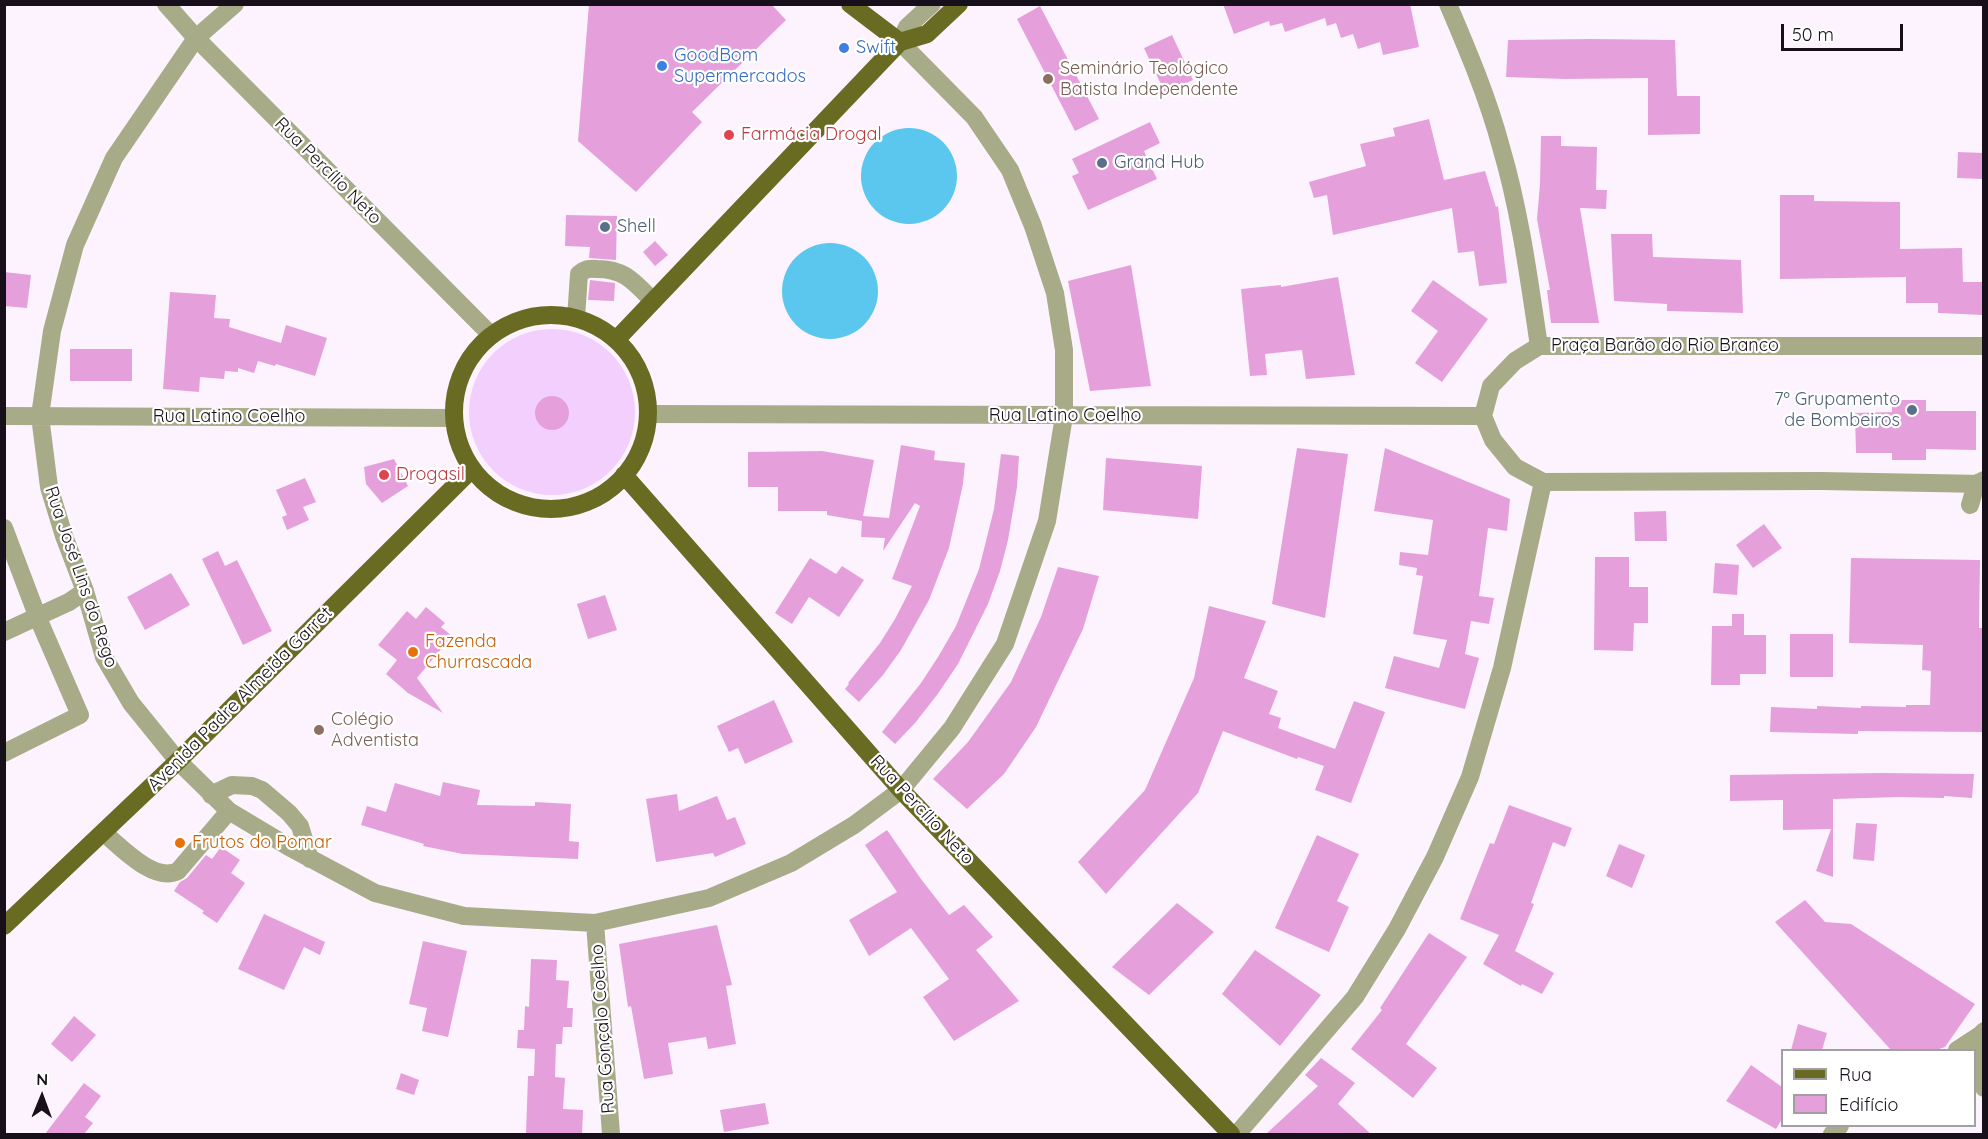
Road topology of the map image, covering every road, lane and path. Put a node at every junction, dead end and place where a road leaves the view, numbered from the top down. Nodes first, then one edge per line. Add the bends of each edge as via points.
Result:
1 (166, 4) edge
2 (235, 4) edge
3 (850, 4) edge
4 (932, 4) edge
5 (959, 4) edge
6 (1448, 4) edge
7 (196, 38) junction
8 (900, 42) junction
9 (653, 301) junction
10 (576, 318) junction
11 (491, 335) junction
12 (616, 340) junction
13 (1539, 346) junction
14 (1982, 348) edge
15 (648, 414) junction
16 (4, 416) edge
17 (40, 416) junction
18 (1064, 416) junction
19 (1483, 416) junction
20 (454, 418) junction
21 (472, 469) junction
22 (624, 476) junction
23 (1543, 482) junction
24 (1981, 483) edge
25 (1970, 505) dead end
26 (4, 528) edge
27 (85, 591) junction
28 (38, 618) junction
29 (4, 632) edge
30 (4, 753) edge
31 (178, 761) junction
32 (901, 790) junction
33 (211, 795) junction
34 (229, 811) junction
35 (104, 833) junction
36 (310, 859) junction
37 (595, 923) junction
38 (4, 926) edge
39 (1982, 1033) edge
40 (1958, 1049) edge
41 (1976, 1053) edge
42 (1976, 1070) edge
43 (1983, 1090) edge
44 (610, 1134) edge
45 (1231, 1134) edge
46 (1237, 1134) edge

1 - 7 street, Rua Percílio Neto
2 - 7 street, Rua José Lins do Rego
3 - 8 main road, Rua José Lins do Rego
4 - 8 street via 907,27
5 - 8 main road via 927,34
6 - 13 street via 1501,147 1520,228
7 - 11 street, Rua Percílio Neto
7 - 17 street, Rua José Lins do Rego via 114,158 75,246 52,331
8 - 9 main road
8 - 18 street, Rua José Lins do Rego via 974,117 1010,170 1055,293 1064,350
9 - 10 street via 624,274 590,268 579,274
9 - 12 main road
10 - 11 main road via 532,317
10 - 12 main road
11 - 20 main road via 477,348 458,381
12 - 15 main road via 640,373
13 - 14 street, Praça Barão do Rio Branco
13 - 19 street, Praça Barão do Rio Branco via 1515,361 1491,386
15 - 18 street, Rua Latino Coelho
15 - 22 main road via 641,447
16 - 17 street, Rua Latino Coelho
17 - 20 street, Rua Latino Coelho
17 - 27 street, Rua José Lins do Rego via 49,487
18 - 19 street, Rua Latino Coelho
18 - 32 street, Rua José Lins do Rego via 1047,521 1005,644 952,728
19 - 23 street via 1493,440 1515,467
20 - 21 main road via 456,436
21 - 22 main road via 489,487 534,507 559,508 583,503
21 - 31 main road, Avenida Padre Almeida Garret
22 - 32 main road, Rua Percílio Neto
23 - 24 street via 1821,486
23 - 46 street via 1502,668 1470,777 1435,857 1355,997
24 - 25 street
26 - 28 street
27 - 28 street
27 - 31 street, Rua José Lins do Rego via 104,657 130,703
28 - 29 street
28 - 30 street via 80,715
31 - 33 street, Rua José Lins do Rego
31 - 35 main road, Avenida Padre Almeida Garret
32 - 37 street, Rua José Lins do Rego via 854,825 791,863 710,898
32 - 45 main road, Rua Percílio Neto
33 - 34 street, Rua José Lins do Rego
33 - 36 street via 232,785 261,790 300,826
34 - 35 street via 172,874 147,868
34 - 36 street, Rua José Lins do Rego
35 - 38 main road, Avenida Padre Almeida Garret
36 - 37 street, Rua José Lins do Rego via 375,893 464,916
37 - 44 street, Rua Gonçalo Coelho
39 - 40 street
39 - 41 street
42 - 43 street

